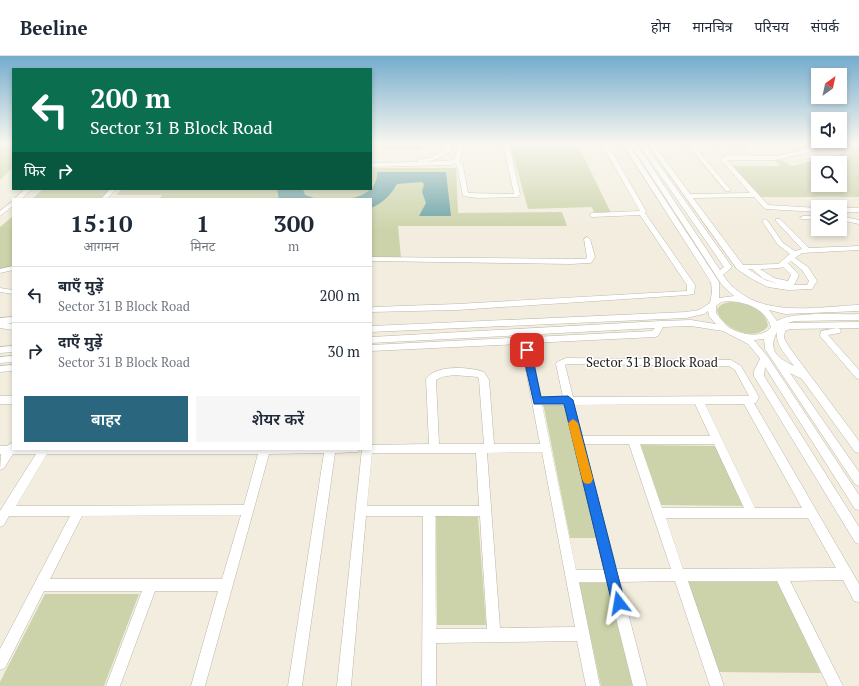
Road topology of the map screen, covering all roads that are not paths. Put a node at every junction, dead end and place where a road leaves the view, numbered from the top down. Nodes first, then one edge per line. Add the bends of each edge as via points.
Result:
1 (461, 172) edge
2 (513, 172) edge
3 (622, 172) edge
4 (644, 172) edge
5 (653, 172) edge
6 (662, 172) edge
7 (671, 172) edge
8 (713, 172) edge
9 (735, 172) edge
10 (28, 190) edge
11 (112, 190) edge
12 (728, 190) dead end
13 (753, 193) junction
14 (687, 194) junction
15 (18, 198) edge
16 (105, 198) edge
17 (12, 204) edge
18 (811, 210) edge
19 (847, 210) edge
20 (859, 210) edge
21 (642, 213) junction
22 (0, 214) edge
23 (592, 215) dead end
24 (804, 218) dead end
25 (811, 218) edge
26 (847, 218) edge
27 (857, 219) edge
28 (778, 220) dead end
29 (765, 222) dead end
30 (587, 239) dead end
31 (859, 248) edge
32 (807, 250) junction
33 (372, 259) edge
34 (790, 259) junction
35 (728, 267) junction
36 (741, 267) junction
37 (12, 268) edge
38 (755, 268) junction
39 (0, 271) edge
40 (720, 274) junction
41 (0, 290) edge
42 (12, 292) edge
43 (751, 303) junction
44 (713, 304) junction
45 (859, 308) edge
46 (374, 310) dead end
47 (859, 317) edge
48 (819, 318) junction
49 (12, 320) edge
50 (0, 321) edge
51 (661, 324) junction
52 (0, 325) edge
53 (846, 325) junction
54 (859, 325) edge
55 (12, 327) edge
56 (724, 328) junction
57 (372, 329) edge
58 (774, 329) junction
59 (859, 331) edge
60 (737, 334) junction
61 (372, 340) edge
62 (525, 341) junction
63 (372, 348) edge
64 (12, 349) edge
65 (0, 350) edge
66 (12, 359) edge
67 (764, 359) junction
68 (0, 360) edge
69 (779, 363) junction
70 (12, 368) edge
71 (0, 369) edge
72 (859, 376) edge
73 (808, 378) junction
74 (0, 400) edge
75 (12, 400) edge
76 (568, 400) junction
77 (698, 400) junction
78 (747, 400) junction
79 (537, 401) junction
80 (578, 440) junction
81 (633, 440) junction
82 (717, 440) junction
83 (485, 448) junction
84 (546, 448) junction
85 (8, 449) edge
86 (372, 449) edge
87 (434, 449) junction
88 (859, 449) edge
89 (45, 450) edge
90 (265, 450) edge
91 (330, 450) edge
92 (367, 450) edge
93 (0, 465) edge
94 (859, 481) edge
95 (859, 505) edge
96 (79, 510) junction
97 (248, 510) junction
98 (7, 511) junction
99 (361, 511) junction
100 (429, 511) junction
101 (486, 511) junction
102 (811, 512) junction
103 (658, 513) junction
104 (752, 513) junction
105 (0, 521) edge
106 (859, 538) edge
107 (847, 574) junction
108 (782, 575) junction
109 (572, 576) junction
110 (612, 576) junction
111 (679, 576) junction
112 (41, 584) junction
113 (151, 585) junction
114 (227, 585) junction
115 (859, 596) edge
116 (583, 634) junction
117 (494, 635) junction
118 (429, 636) junction
119 (0, 663) edge
120 (113, 686) edge
121 (198, 686) edge
122 (295, 686) edge
123 (344, 686) edge
124 (429, 686) edge
125 (593, 686) edge
126 (640, 686) edge
127 (717, 686) edge
128 (836, 686) edge

1 - 2 street via 465,195 516,196 518,194
3 - 21 street via 642,206
4 - 44 street via 715,282
5 - 40 street
6 - 35 street
7 - 14 street
8 - 12 street
9 - 13 street
10 - 15 street
11 - 16 street
13 - 14 street
13 - 18 street via 766,207
14 - 36 street
17 - 22 street
19 - 20 street
21 - 23 street
21 - 46 street via 691,285 691,292 457,308
24 - 25 street
26 - 27 street
28 - 32 street
29 - 34 street
30 - 33 street via 591,257 588,261
31 - 32 street
32 - 34 street
34 - 36 street via 811,276 813,281 809,288 768,286
34 - 38 street via 779,266
34 - 38 street via 795,275 791,283 770,279
35 - 36 street
35 - 40 street
36 - 38 street
37 - 39 street
40 - 43 street via 734,293
41 - 42 street
43 - 44 street via 733,298
43 - 45 street via 785,311
43 - 58 street via 772,317
44 - 56 street via 712,314
44 - 57 street via 701,312 686,315
47 - 48 street
48 - 53 street
48 - 58 street via 790,319
49 - 50 street
51 - 56 street via 691,323
51 - 61 street
51 - 62 street via 655,334
52 - 55 street
53 - 54 street
53 - 73 street via 788,326 781,330 780,338 785,348
56 - 60 street
58 - 60 street via 763,337
58 - 69 street via 768,340 768,347
59 - 72 street via 824,333 824,336
60 - 67 street via 751,342
62 - 63 street
62 - 79 street
64 - 65 street
66 - 68 street
67 - 95 street
67 - 106 street via 759,376
69 - 73 street
69 - 94 street
70 - 71 street
73 - 88 street
74 - 75 street
76 - 77 street
76 - 78 street, Sector 31 B Block Road via 560,364 566,361 731,363 738,368 752,393 753,400
76 - 79 street
76 - 80 street, Sector 31 B Block Road
77 - 78 street
77 - 82 street
78 - 102 street
79 - 84 street
80 - 81 street
80 - 110 street, Sector 31 B Block Road
81 - 82 street
81 - 103 street
82 - 104 street
83 - 84 street
83 - 87 street
83 - 87 street via 484,380 481,374 474,372 441,373 431,379
83 - 101 street
84 - 109 street
85 - 93 street
86 - 87 street
89 - 98 street
90 - 97 street
91 - 122 street
92 - 99 street
96 - 97 street
96 - 98 street
96 - 112 street
97 - 114 street
98 - 105 street
99 - 100 street
99 - 123 street
100 - 101 street
100 - 118 street
101 - 117 street
102 - 104 street
102 - 107 street
103 - 104 street
103 - 111 street
107 - 108 street
107 - 115 street
108 - 111 street
108 - 128 street
109 - 110 street
109 - 116 street
110 - 111 street
110 - 126 street, Sector 31 B Block Road
111 - 127 street
112 - 113 street
112 - 119 street
113 - 114 street
113 - 120 street
114 - 121 street
116 - 117 street
116 - 125 street
117 - 118 street
118 - 124 street

